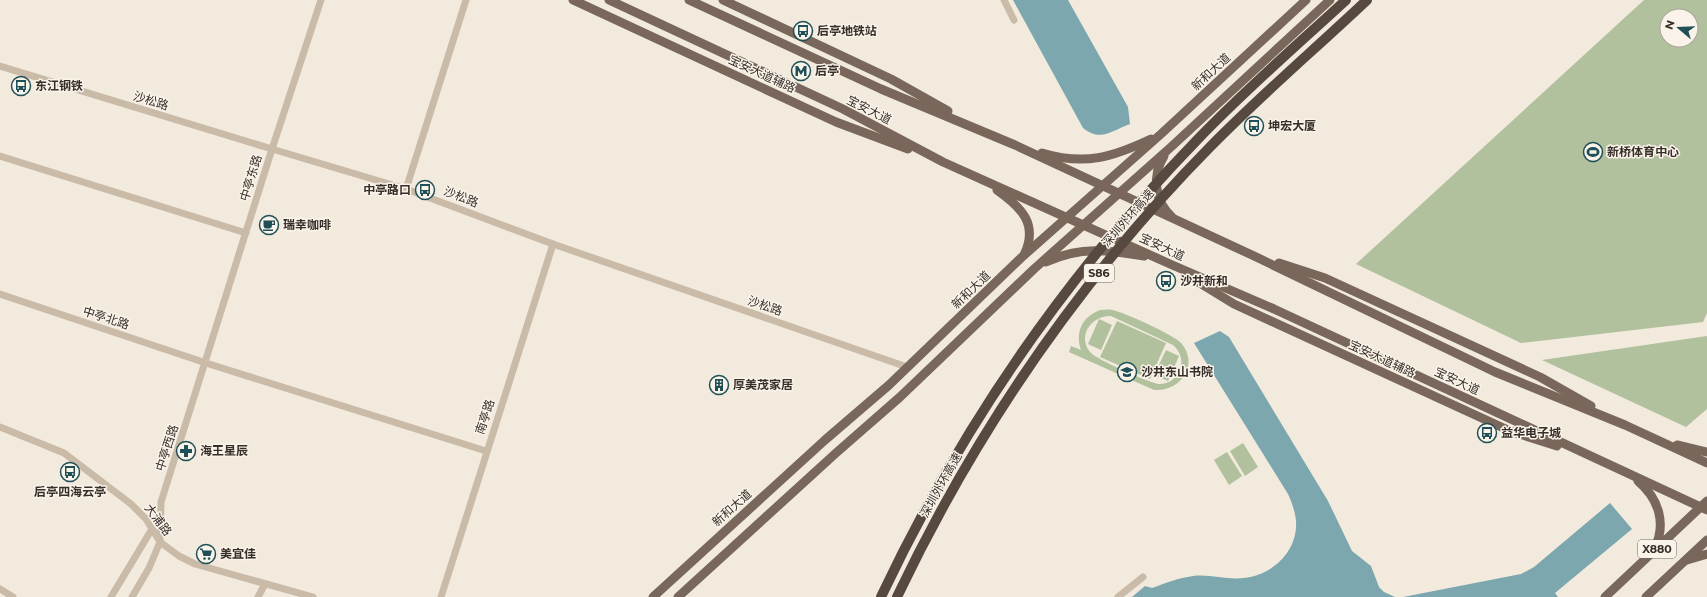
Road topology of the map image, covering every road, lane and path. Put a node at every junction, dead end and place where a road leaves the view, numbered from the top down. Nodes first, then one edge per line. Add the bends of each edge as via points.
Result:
1 (320, 0) edge
2 (466, 0) edge
3 (573, 0) edge
4 (609, 0) edge
5 (689, 0) edge
6 (723, 0) edge
7 (1004, 0) edge
8 (1306, 0) edge
9 (1330, 0) edge
10 (1346, 0) edge
11 (1368, 0) edge
12 (1014, 20) dead end
13 (0, 66) edge
14 (980, 129) junction
15 (1161, 134) junction
16 (1015, 145) junction
17 (1171, 147) junction
18 (272, 149) junction
19 (0, 156) edge
20 (944, 162) junction
21 (979, 178) junction
22 (1102, 186) junction
23 (406, 189) junction
24 (1119, 194) junction
25 (1068, 217) junction
26 (1176, 220) junction
27 (1084, 224) junction
28 (246, 233) junction
29 (553, 244) junction
30 (1252, 255) junction
31 (1022, 257) junction
32 (1157, 258) junction
33 (1034, 269) junction
34 (0, 294) edge
35 (206, 363) junction
36 (907, 367) junction
37 (1625, 425) junction
38 (1, 428) edge
39 (1654, 438) junction
40 (486, 451) junction
41 (1707, 452) edge
42 (1707, 463) edge
43 (1631, 475) junction
44 (1705, 506) edge
45 (152, 529) junction
46 (1707, 540) edge
47 (160, 542) junction
48 (1707, 554) edge
49 (1649, 557) junction
50 (1684, 562) junction
51 (1143, 577) dead end
52 (265, 584) junction
53 (0, 589) edge
54 (13, 597) edge
55 (111, 597) edge
56 (132, 597) edge
57 (258, 597) edge
58 (312, 597) edge
59 (441, 597) edge
60 (653, 597) edge
61 (678, 597) edge
62 (881, 597) edge
63 (897, 597) edge
64 (1118, 597) edge
65 (1606, 597) edge
66 (1646, 597) edge

1 - 18 street, 中亭东路
2 - 23 street
3 - 20 main road, 宝安大道辅路 via 836,122
4 - 20 main road, 宝安大道 via 843,109
5 - 14 main road, 宝安大道 via 881,89
6 - 14 main road via 891,79
7 - 12 street
8 - 15 main road, 新和大道
9 - 17 main road
10 - 62 highway, 深圳外环高速 / S86, bridge via 1199,138 1143,197 1066,291 974,424 924,512
11 - 63 highway, 深圳外环高速 / S86, bridge via 1209,148 1102,268 1030,365 986,432 942,508
13 - 18 street, 沙松路
14 - 16 main road, 宝安大道
15 - 16 main road via 1118,153 1077,160
15 - 22 main road, 新和大道
16 - 22 main road, 宝安大道
17 - 24 main road
17 - 26 main road via 1161,160 1156,185 1162,205
18 - 23 street, 沙松路
18 - 28 street, 中亭东路
19 - 28 street
20 - 21 main road, 宝安大道
21 - 25 main road, 宝安大道
21 - 31 main road via 1014,202 1024,214 1029,236
22 - 24 main road, 宝安大道
22 - 25 main road, 新和大道
23 - 29 street, 沙松路
24 - 26 main road, 宝安大道
24 - 27 main road
25 - 27 main road, 宝安大道
25 - 31 main road, 新和大道
26 - 30 main road, 宝安大道
27 - 32 main road, 宝安大道
27 - 33 main road
28 - 35 street, 中亭东路
29 - 36 street, 沙松路
29 - 40 street, 南亭路
30 - 37 main road, 宝安大道 via 1495,372
30 - 37 main road via 1325,278 1540,377
31 - 36 main road, 新和大道
32 - 33 main road via 1090,250 1061,256
32 - 43 main road, 宝安大道 via 1274,309
33 - 61 main road via 900,397
34 - 35 street, 中亭北路
35 - 40 street, 中亭北路
35 - 47 street, 中亭西路 via 161,502
36 - 60 main road, 新和大道
37 - 39 main road, 宝安大道
38 - 45 street, 大浦路 via 64,453 131,504
39 - 41 main road
39 - 42 main road, 宝安大道
40 - 59 street, 南亭路
43 - 44 main road, 宝安大道
43 - 49 main road via 1649,492 1659,509 1658,539
44 - 49 main road, X880
45 - 47 street, 大浦路
45 - 55 street
46 - 50 main road, X880
47 - 52 street, 大浦路 via 194,564
47 - 56 street, 中亭西路 via 150,568
48 - 50 main road
49 - 65 main road, X880
50 - 66 main road, X880
51 - 64 street
52 - 57 street
52 - 58 street, 大浦路
53 - 54 street

